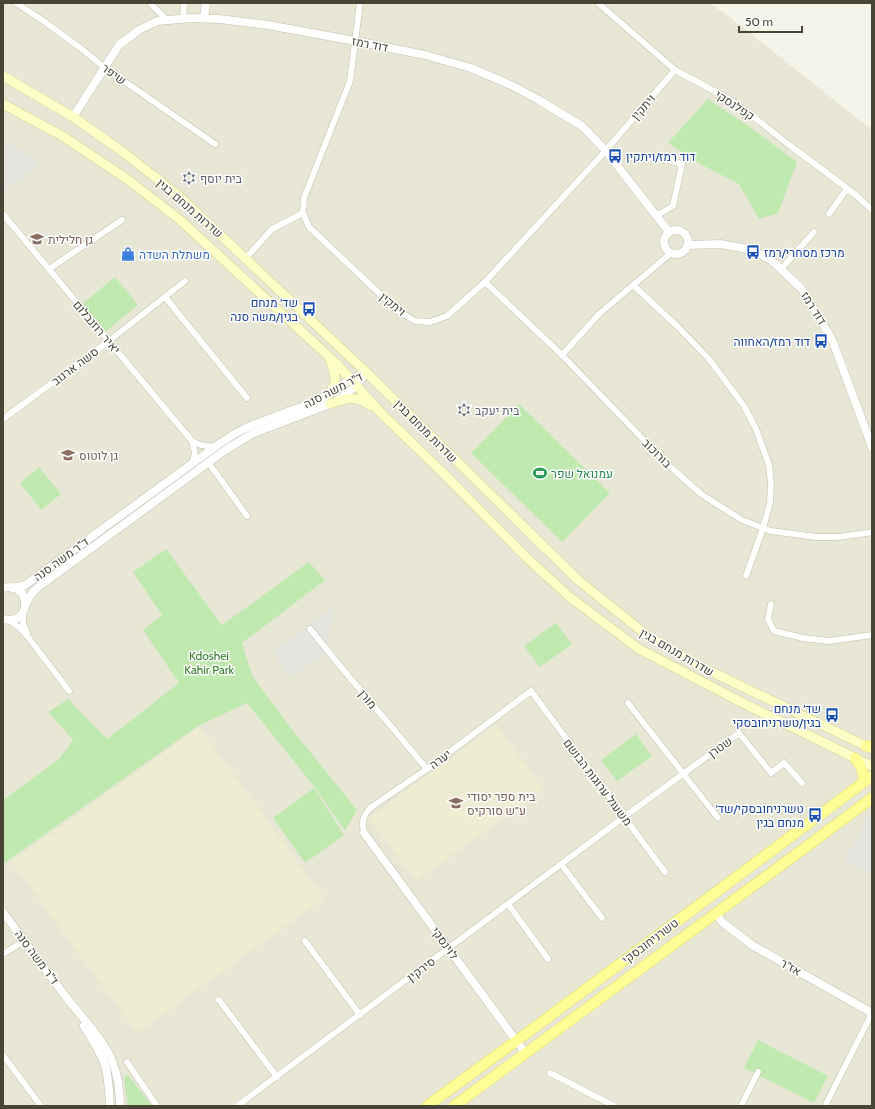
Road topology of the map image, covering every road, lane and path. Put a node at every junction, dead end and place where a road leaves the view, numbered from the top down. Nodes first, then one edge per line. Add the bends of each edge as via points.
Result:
1 (16, 3) edge
2 (150, 3) edge
3 (184, 3) edge
4 (206, 3) edge
5 (360, 3) edge
6 (598, 3) edge
7 (183, 18) junction
8 (204, 18) junction
9 (167, 20) junction
10 (355, 41) junction
11 (105, 68) junction
12 (675, 70) junction
13 (3, 76) edge
14 (3, 104) edge
15 (73, 117) junction
16 (215, 144) dead end
17 (605, 150) junction
18 (664, 159) dead end
19 (847, 189) junction
20 (872, 210) edge
21 (303, 213) junction
22 (3, 214) edge
23 (829, 214) dead end
24 (656, 216) junction
25 (122, 220) dead end
26 (669, 232) junction
27 (814, 232) dead end
28 (688, 244) junction
29 (671, 253) junction
30 (246, 258) junction
31 (49, 269) junction
32 (781, 269) junction
33 (185, 281) dead end
34 (485, 282) junction
35 (633, 285) junction
36 (165, 297) junction
37 (109, 341) junction
38 (562, 354) junction
39 (330, 357) junction
40 (366, 372) junction
41 (354, 382) junction
42 (247, 398) dead end
43 (329, 400) junction
44 (378, 410) junction
45 (3, 419) edge
46 (192, 441) junction
47 (216, 446) junction
48 (872, 447) edge
49 (208, 462) junction
50 (192, 464) junction
51 (247, 516) dead end
52 (763, 528) junction
53 (872, 532) edge
54 (746, 576) dead end
55 (7, 587) edge
56 (26, 604) junction
57 (772, 604) dead end
58 (23, 613) junction
59 (6, 620) edge
60 (310, 629) dead end
61 (872, 635) edge
62 (28, 637) junction
63 (69, 690) dead end
64 (530, 691) joint
65 (628, 702) dead end
66 (870, 747) edge
67 (855, 758) junction
68 (872, 766) edge
69 (427, 768) junction
70 (683, 774) junction
71 (872, 776) edge
72 (864, 782) junction
73 (802, 783) dead end
74 (872, 798) edge
75 (624, 817) junction
76 (718, 818) dead end
77 (364, 833) joint
78 (561, 864) junction
79 (666, 872) dead end
80 (508, 904) junction
81 (3, 912) edge
82 (716, 913) junction
83 (602, 918) dead end
84 (24, 941) junction
85 (305, 941) dead end
86 (449, 948) junction
87 (3, 954) edge
88 (548, 959) dead end
89 (219, 1000) dead end
90 (70, 1003) junction
91 (872, 1013) edge
92 (360, 1015) junction
93 (517, 1041) junction
94 (526, 1054) junction
95 (3, 1055) edge
96 (127, 1062) dead end
97 (758, 1072) dead end
98 (550, 1073) dead end
99 (277, 1077) junction
100 (41, 1106) edge
101 (110, 1106) edge
102 (120, 1106) edge
103 (157, 1106) edge
104 (238, 1106) edge
105 (428, 1106) edge
106 (454, 1106) edge
107 (614, 1106) edge
108 (741, 1106) edge
109 (825, 1106) edge

1 - 11 street, שיפר
2 - 9 street
3 - 7 street
4 - 8 street
5 - 10 street
6 - 12 street, קפלנסקי
7 - 8 street, דוד רמז
7 - 9 street, דוד רמז
8 - 10 street, דוד רמז via 268,25
9 - 11 street, דוד רמז via 157,21 139,30 119,45
10 - 17 street, דוד רמז via 425,55 471,68 538,99 582,126
10 - 21 street via 350,81 304,198
11 - 15 street, דוד רמז
11 - 16 street, שיפר
12 - 17 street, ויתקין
12 - 19 street, קפלנסקי via 759,120
13 - 15 main road, שדרות מנחם בגין
14 - 39 main road, שדרות מנחם בגין via 64,137 180,220
15 - 30 main road, שדרות מנחם בגין via 179,196
17 - 24 street, דוד רמז
17 - 34 street, ויתקין
18 - 24 street via 682,164 673,206
19 - 20 street, קפלנסקי
19 - 23 street
21 - 30 street via 272,229
21 - 34 street, ויתקין via 309,227 398,311 415,321 430,322 447,316
22 - 31 street, יאיר רוזנבלום
24 - 26 street, דוד רמז
25 - 31 street
26 - 28 street via 683,232 688,238
26 - 29 street via 664,237 664,245
27 - 32 street
28 - 29 street via 684,252
28 - 32 street, דוד רמז via 720,244 743,248 771,260
29 - 35 street
30 - 40 main road, שדרות מנחם בגין
31 - 37 street, יאיר רוזנבלום
32 - 48 street, דוד רמז via 801,288 833,342
33 - 36 street, סשה ארגוב
34 - 38 street, בורוכוב
35 - 38 street via 599,314
35 - 52 street via 709,358 744,406 756,429 769,465 770,503
36 - 37 street, סשה ארגוב
36 - 42 street
37 - 45 street, סשה ארגוב
37 - 46 street, יאיר רוזנבלום
38 - 52 street, בורוכוב via 665,462 701,494 742,520
39 - 41 main road, שדרות מנחם בגין
39 - 43 main road via 335,384
40 - 41 street, ד"ר משה סנה
40 - 66 main road, שדרות מנחם בגין via 579,581 648,637 706,670
41 - 43 street, ד"ר משה סנה
41 - 44 main road, שדרות מנחם בגין
43 - 44 main road via 360,399
43 - 47 street, ד"ר משה סנה via 314,402 250,426
43 - 49 street, ד"ר משה סנה via 254,434
44 - 67 main road, שדרות מנחם בגין via 528,559 571,598 639,649
46 - 47 street via 198,445
46 - 50 street via 195,453
47 - 50 street, ד"ר משה סנה
49 - 51 street
49 - 56 street, ד"ר משה סנה via 37,588
50 - 55 street, ד"ר משה סנה via 31,581 18,587
52 - 53 street, בורוכוב via 817,537
52 - 54 street
55 - 56 street via 23,594
56 - 58 street, ד"ר משה סנה
57 - 61 street via 768,619 774,631 829,641
58 - 59 street via 19,618
58 - 62 street via 23,623
59 - 62 street via 20,628
60 - 69 street, מורן
62 - 63 street
64 - 69 street, יערה
64 - 75 street, משעול ערוגות הבושם
65 - 70 street
67 - 68 main road, שדרות מנחם בגין
67 - 72 main road via 862,766
69 - 77 street, יערה via 364,814
70 - 73 street, שטרן via 739,733 771,773 784,763
70 - 75 street, שטרן
70 - 76 street
71 - 72 main road, טשרניחובסקי
72 - 93 main road, טשרניחובסקי
74 - 82 main road, טשרניחובסקי
75 - 78 street, סירקין
75 - 79 street, משעול ערוגות הבושם
77 - 86 street, לוינסקי
78 - 80 street, סירקין
78 - 83 street
80 - 86 street, סירקין
80 - 88 street
81 - 84 street, ד"ר משה סנה
82 - 91 street, אז"ר via 722,922 752,945
82 - 94 main road, טשרניחובסקי
84 - 87 street
84 - 90 street, ד"ר משה סנה
85 - 92 street
86 - 92 street, סירקין
86 - 93 street, לוינסקי
89 - 99 street
90 - 101 street, ד"ר משה סנה via 105,1065
90 - 102 street, ד"ר משה סנה via 96,1034 112,1060 118,1081
91 - 109 street
92 - 99 street, סירקין
93 - 94 street, לוינסקי
93 - 105 main road, טשרניחובסקי
94 - 106 main road, טשרניחובסקי
95 - 100 street
96 - 103 street
97 - 108 street
98 - 107 street
99 - 104 street, סירקין

